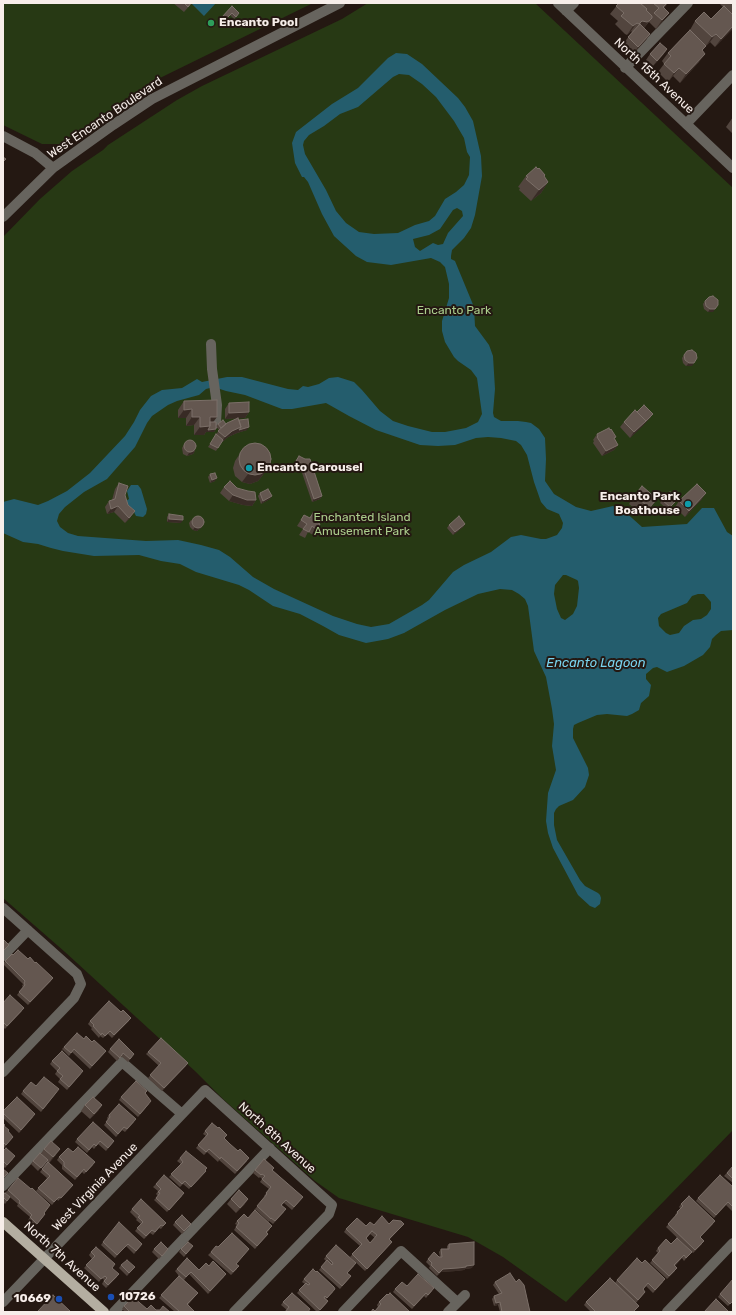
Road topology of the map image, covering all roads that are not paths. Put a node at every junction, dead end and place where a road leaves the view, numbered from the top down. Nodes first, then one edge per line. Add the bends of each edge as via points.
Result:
1 (340, 3) edge
2 (558, 3) edge
3 (574, 3) edge
4 (688, 3) edge
5 (566, 11) junction
6 (626, 68) junction
7 (733, 75) edge
8 (686, 124) junction
9 (3, 136) edge
10 (53, 168) junction
11 (733, 168) edge
12 (3, 217) edge
13 (211, 344) dead end
14 (216, 423) edge
15 (3, 908) edge
16 (28, 930) junction
17 (3, 956) edge
18 (3, 1072) edge
19 (205, 1090) joint
20 (182, 1114) junction
21 (270, 1148) junction
22 (3, 1186) edge
23 (3, 1222) edge
24 (733, 1242) edge
25 (44, 1258) junction
26 (465, 1295) dead end
27 (3, 1302) edge
28 (457, 1302) junction
29 (104, 1312) edge
30 (114, 1312) edge
31 (234, 1312) edge
32 (343, 1312) edge
33 (448, 1312) edge
34 (667, 1312) edge

1 - 10 street, West Encanto Boulevard via 152,99
2 - 5 street, North 15th Avenue
3 - 5 street
4 - 6 street
5 - 6 street, North 15th Avenue
6 - 8 street, North 15th Avenue
7 - 8 street
8 - 11 street, North 15th Avenue
9 - 10 street via 35,153
10 - 12 street, West Encanto Boulevard
13 - 14 street via 217,405
15 - 16 street
16 - 17 street
16 - 18 street via 77,974 81,984 74,998
19 - 20 street, West Virginia Avenue
19 - 21 street, North 8th Avenue
20 - 22 street via 122,1062
20 - 25 street, West Virginia Avenue
21 - 30 street
21 - 31 street, North 8th Avenue via 332,1205 328,1214
23 - 25 main road, North 7th Avenue
24 - 34 street
25 - 27 street, West Virginia Avenue
25 - 29 main road, North 7th Avenue
26 - 28 street
28 - 32 street via 401,1251
28 - 33 street

